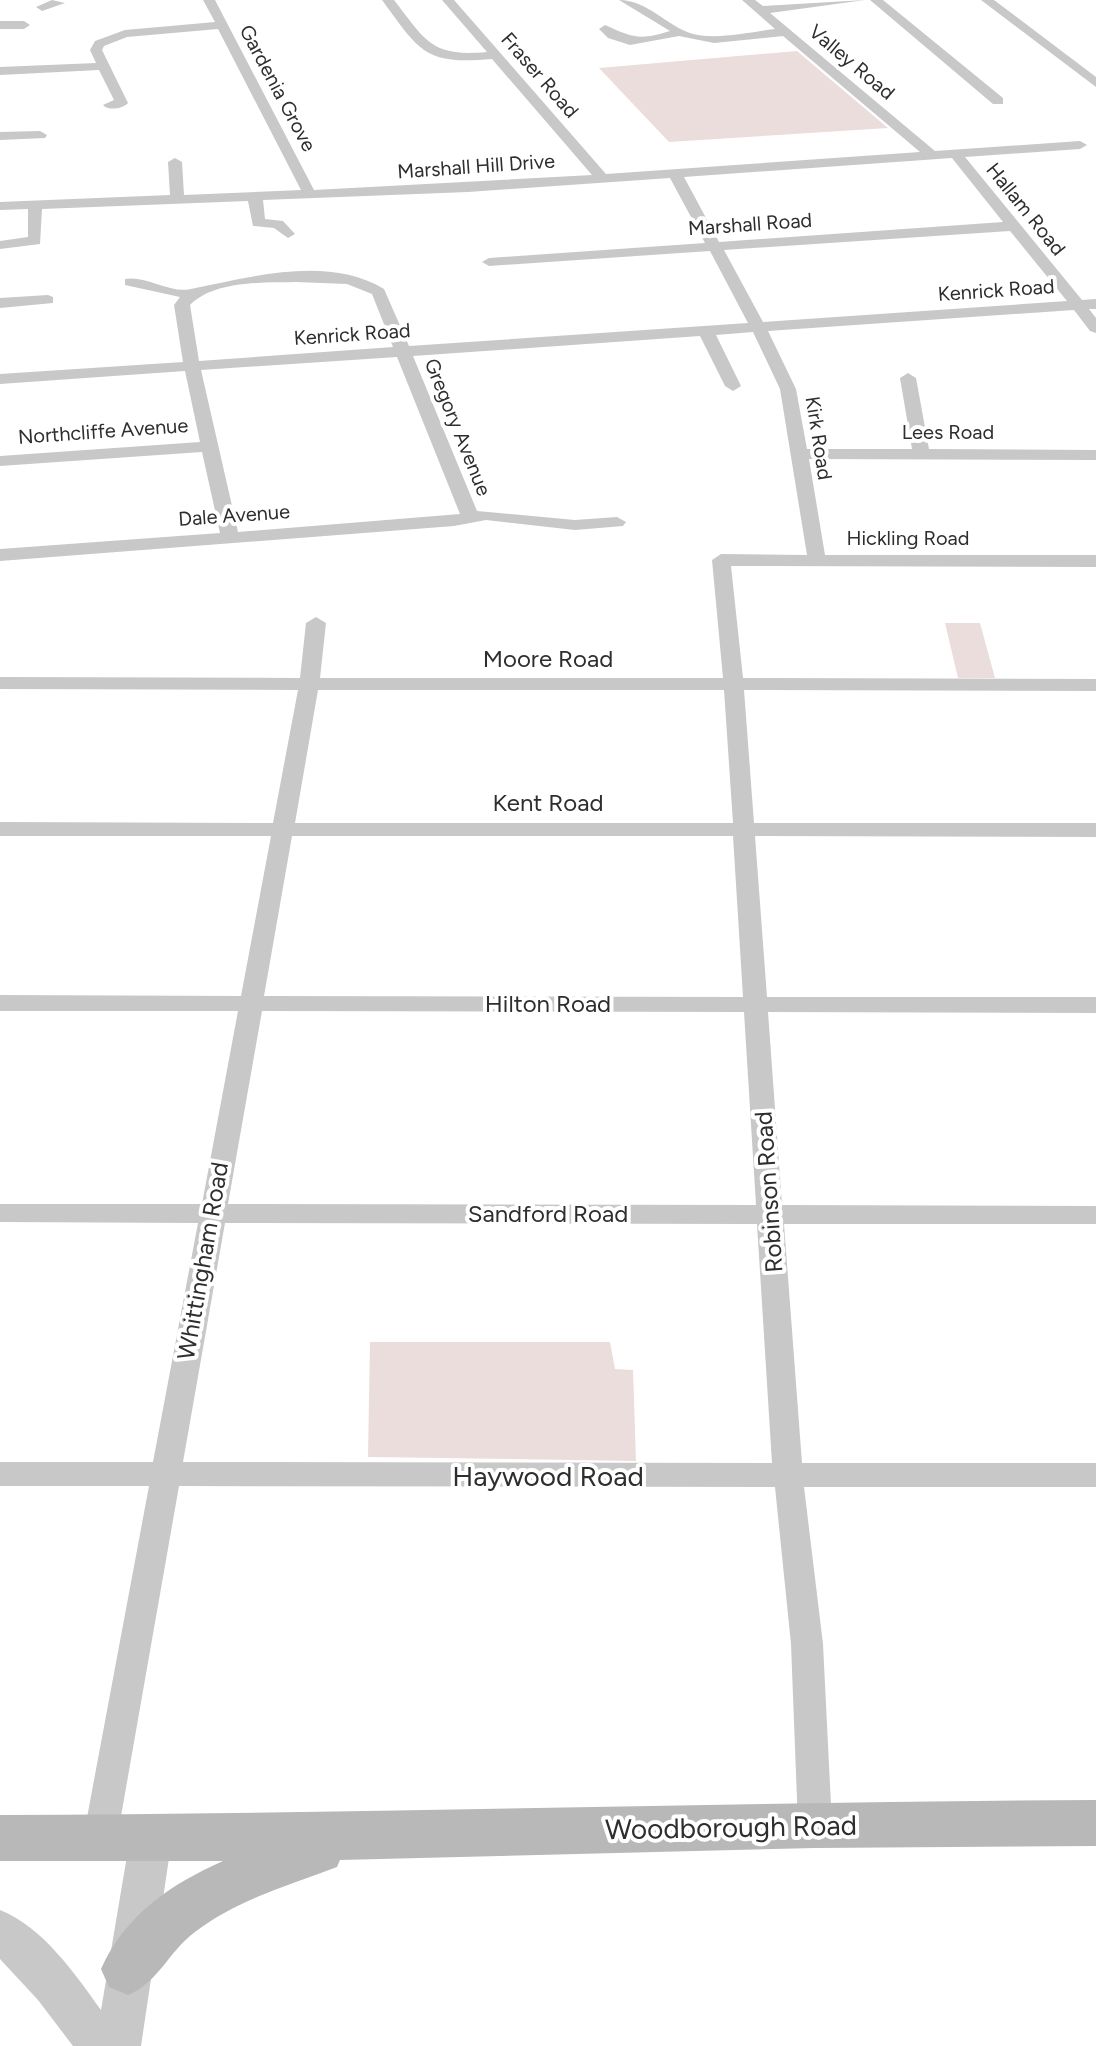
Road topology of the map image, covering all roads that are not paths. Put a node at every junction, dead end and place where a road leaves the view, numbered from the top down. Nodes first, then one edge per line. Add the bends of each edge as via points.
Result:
1 (58, 0) edge
2 (209, 0) edge
3 (388, 0) edge
4 (448, 0) edge
5 (625, 0) edge
6 (748, 0) edge
7 (859, 0) edge
8 (876, 0) edge
9 (987, 0) edge
10 (42, 7) dead end
11 (761, 10) junction
12 (0, 25) edge
13 (24, 25) dead end
14 (223, 25) junction
15 (605, 29) dead end
16 (785, 32) junction
17 (677, 33) junction
18 (496, 55) junction
19 (103, 66) junction
20 (0, 71) edge
21 (1096, 83) edge
22 (998, 101) dead end
23 (109, 105) dead end
24 (40, 135) dead end
25 (0, 136) edge
26 (1080, 145) dead end
27 (955, 153) junction
28 (931, 155) junction
29 (175, 162) dead end
30 (674, 172) junction
31 (602, 178) junction
32 (310, 195) junction
33 (255, 196) junction
34 (177, 200) junction
35 (35, 205) junction
36 (0, 206) edge
37 (1013, 226) junction
38 (288, 234) dead end
39 (0, 245) edge
40 (713, 247) junction
41 (488, 261) dead end
42 (130, 282) dead end
43 (191, 295) junction
44 (48, 300) dead end
45 (0, 303) edge
46 (1096, 304) edge
47 (1078, 305) junction
48 (1096, 328) edge
49 (759, 329) junction
50 (707, 333) junction
51 (404, 353) junction
52 (192, 366) junction
53 (908, 378) dead end
54 (0, 379) edge
55 (733, 386) dead end
56 (210, 446) junction
57 (800, 454) junction
58 (921, 454) junction
59 (1096, 455) edge
60 (0, 461) edge
61 (471, 519) junction
62 (617, 522) dead end
63 (230, 537) junction
64 (0, 555) edge
65 (721, 560) joint
66 (817, 560) junction
67 (1096, 561) edge
68 (316, 623) dead end
69 (0, 683) edge
70 (309, 683) junction
71 (1096, 685) edge
72 (734, 686) junction
73 (0, 829) edge
74 (281, 829) junction
75 (744, 829) junction
76 (1096, 830) edge
77 (0, 1003) edge
78 (249, 1003) junction
79 (755, 1005) junction
80 (1096, 1005) edge
81 (0, 1213) edge
82 (211, 1214) junction
83 (771, 1214) junction
84 (1096, 1215) edge
85 (0, 1474) edge
86 (163, 1475) junction
87 (1096, 1475) edge
88 (788, 1476) junction
89 (1096, 1823) edge
90 (815, 1825) junction
91 (367, 1837) junction
92 (0, 1838) edge
93 (151, 1838) junction
94 (100, 1839) junction
95 (0, 1931) edge
96 (128, 1969) junction
97 (99, 2046) edge
98 (118, 2046) edge

1 - 10 street
2 - 14 street, Gardenia Grove
3 - 18 street via 431,54 453,60
4 - 18 street, Fraser Road
5 - 17 street
6 - 11 street, Valley Road
7 - 11 street
8 - 22 street
9 - 21 street
11 - 16 street, Valley Road
12 - 13 street
14 - 19 street via 113,37 96,50
14 - 32 street, Gardenia Grove
15 - 17 street via 629,47
16 - 17 street via 714,39
16 - 28 street, Valley Road
18 - 31 street, Fraser Road
19 - 20 street
19 - 23 street via 122,103
24 - 25 street
26 - 27 street, Marshall Hill Drive
27 - 28 street, Marshall Hill Drive
27 - 37 street, Hallam Road
28 - 30 street, Marshall Hill Drive
29 - 34 street
30 - 31 street, Marshall Hill Drive
30 - 40 street, Kirk Road
31 - 32 street, Marshall Hill Drive
32 - 33 street, Marshall Hill Drive
33 - 34 street, Marshall Hill Drive
33 - 38 street via 258,223 278,224
34 - 35 street, Marshall Hill Drive
35 - 36 street, Marshall Hill Drive
35 - 39 street via 35,241
37 - 40 street, Marshall Road
37 - 47 street, Hallam Road
40 - 41 street, Marshall Road
40 - 49 street, Kirk Road
42 - 43 street
43 - 51 street, Gregory Avenue via 220,284 323,276 357,279 379,292
43 - 52 street via 182,305
44 - 45 street
46 - 47 street, Kenrick Road
47 - 48 street, Hallam Road
47 - 49 street, Kenrick Road
49 - 50 street, Kenrick Road
49 - 57 street, Kirk Road via 788,389
50 - 51 street, Kenrick Road
50 - 55 street
51 - 52 street, Kenrick Road
51 - 61 street, Gregory Avenue
52 - 54 street, Kenrick Road
52 - 56 street
53 - 58 street
56 - 60 street, Northcliffe Avenue
56 - 63 street
57 - 58 street, Lees Road
57 - 66 street, Kirk Road
58 - 59 street, Lees Road
61 - 62 street, Dale Avenue
61 - 63 street, Dale Avenue
63 - 64 street, Dale Avenue
65 - 66 street, Hickling Road
65 - 72 street, Robinson Road
66 - 67 street, Hickling Road
68 - 70 street, Whittingham Road
69 - 70 street, Moore Road
70 - 72 street, Moore Road
70 - 74 street, Whittingham Road
71 - 72 street, Moore Road
72 - 75 street, Robinson Road
73 - 74 street, Kent Road
74 - 75 street, Kent Road
74 - 78 street, Whittingham Road
75 - 76 street, Kent Road
75 - 79 street, Robinson Road
77 - 78 street, Hilton Road
78 - 79 street, Hilton Road
78 - 82 street, Whittingham Road
79 - 80 street, Hilton Road
79 - 83 street, Robinson Road
81 - 82 street, Sandford Road
82 - 83 street, Sandford Road
82 - 86 street, Whittingham Road
83 - 84 street, Sandford Road
83 - 88 street, Robinson Road
85 - 86 street, Haywood Road
86 - 88 street, Haywood Road
86 - 94 street, Whittingham Road
87 - 88 street, Haywood Road
88 - 90 street, Robinson Road via 807,1644
89 - 90 main road, Woodborough Road
90 - 91 main road, Woodborough Road
91 - 93 main road, Woodborough Road
91 - 96 main road, Woodborough Road via 268,1863 239,1879 162,1925
92 - 94 main road, Woodborough Road
93 - 94 main road, Woodborough Road
93 - 96 street
95 - 97 street via 85,2023
96 - 98 street

